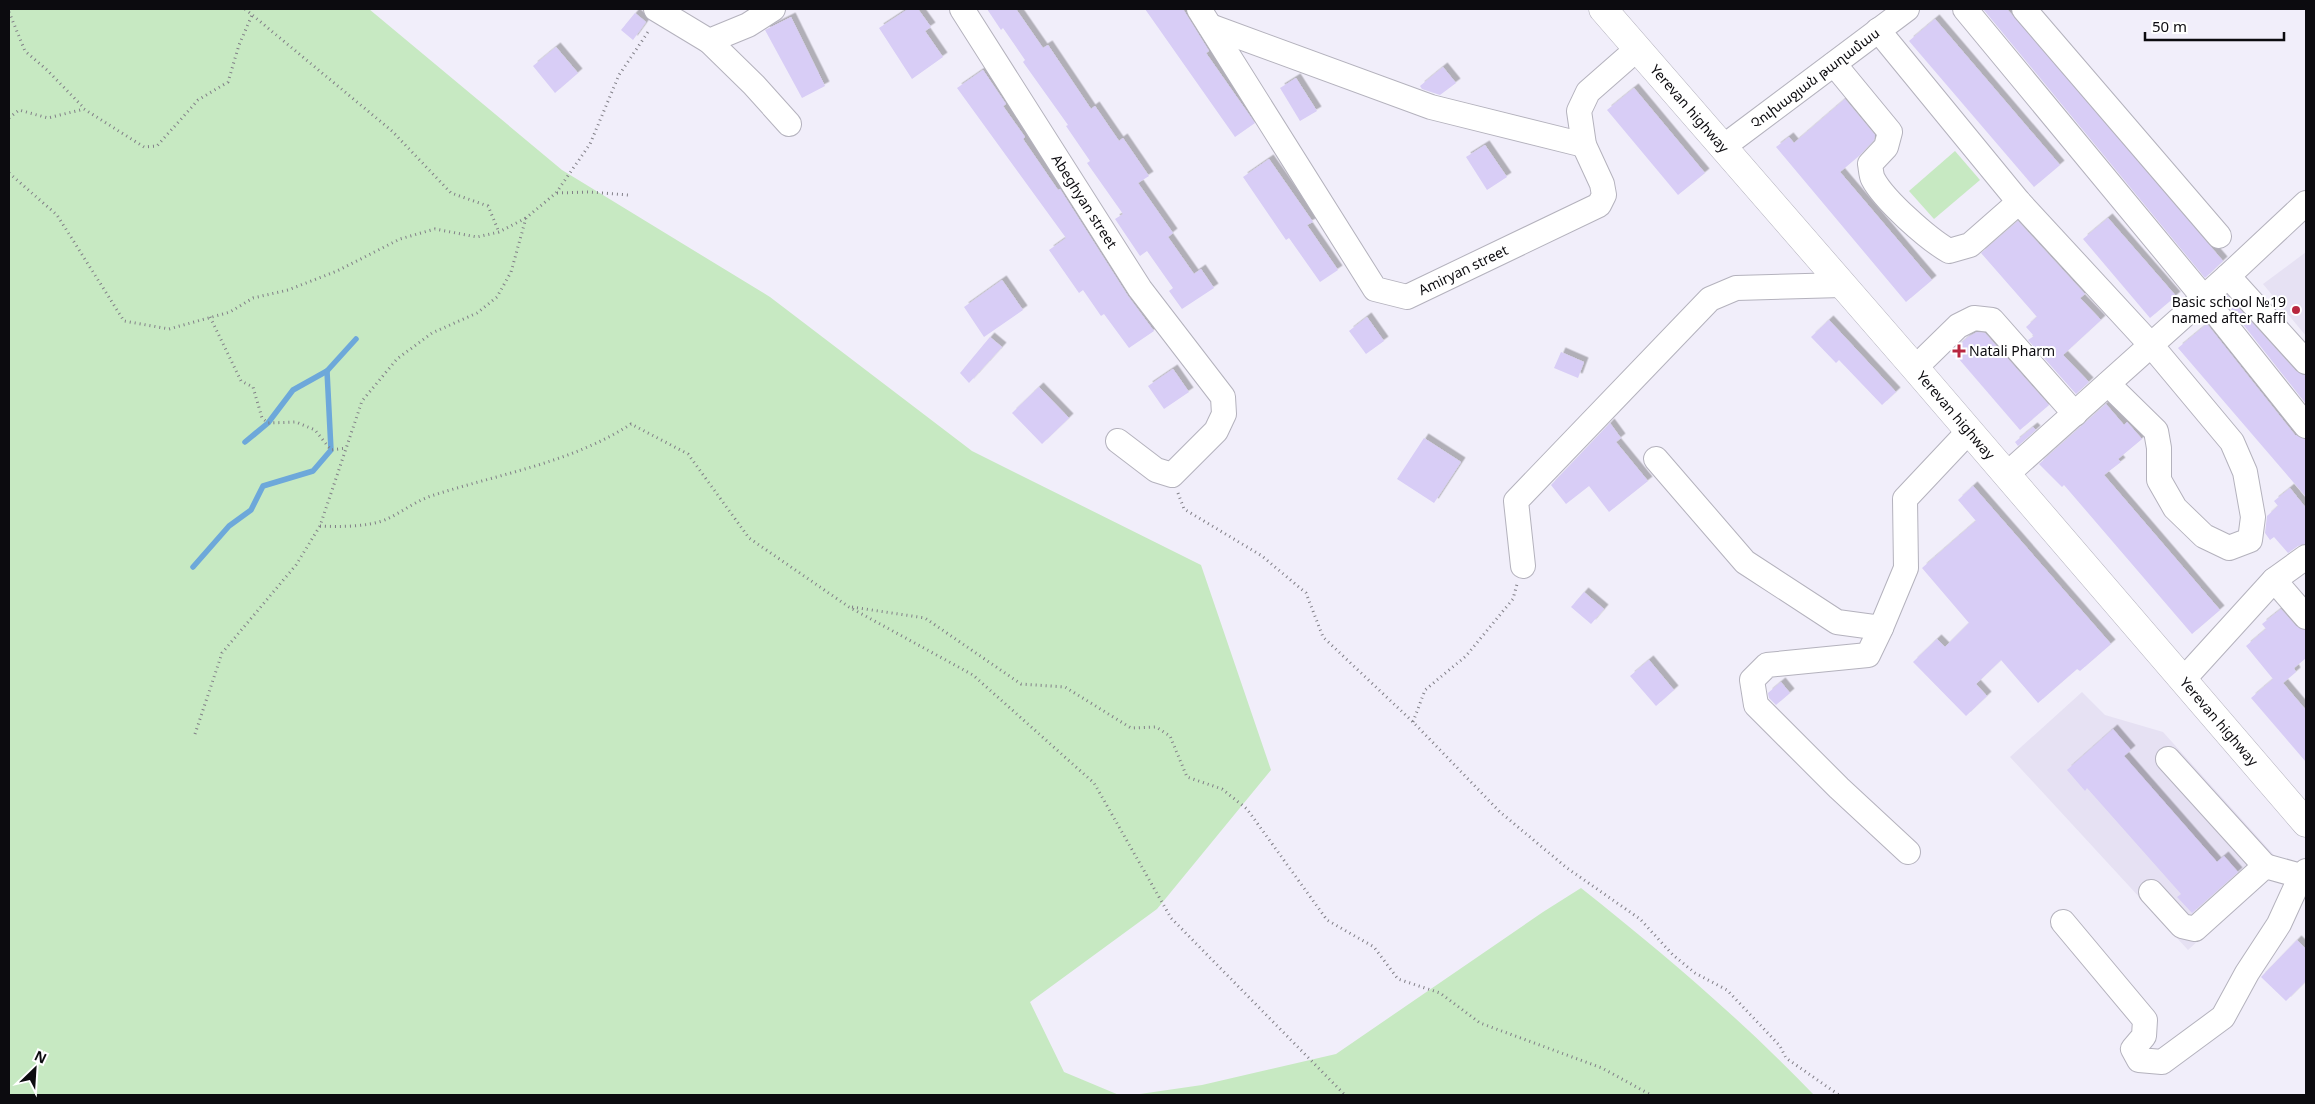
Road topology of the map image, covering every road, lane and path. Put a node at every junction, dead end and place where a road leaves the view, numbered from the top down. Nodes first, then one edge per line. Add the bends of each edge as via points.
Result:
1 (245, 9) edge
2 (657, 9) edge
3 (773, 9) edge
4 (962, 9) edge
5 (1603, 9) edge
6 (1907, 9) edge
7 (1965, 9) edge
8 (2024, 9) edge
9 (9, 12) edge
10 (252, 15) junction
11 (1205, 17) edge
12 (1878, 30) junction
13 (709, 41) junction
14 (1637, 49) junction
15 (1834, 64) junction
16 (84, 109) junction
17 (9, 118) edge
18 (789, 124) dead end
19 (1584, 145) junction
20 (1723, 147) junction
21 (9, 173) edge
22 (556, 193) junction
23 (628, 195) dead end
24 (2019, 202) junction
25 (2306, 203) edge
26 (526, 218) junction
27 (500, 232) junction
28 (2219, 236) dead end
29 (2228, 276) junction
30 (1842, 285) junction
31 (2204, 298) junction
32 (210, 317) junction
33 (2151, 345) junction
34 (2306, 362) edge
35 (1916, 368) junction
36 (2108, 384) junction
37 (2075, 414) junction
38 (2306, 426) edge
39 (1969, 431) junction
40 (1118, 441) dead end
41 (346, 448) junction
42 (1656, 459) dead end
43 (1172, 475) junction
44 (2006, 475) junction
45 (320, 526) junction
46 (2306, 557) edge
47 (1523, 566) joint
48 (2274, 580) junction
49 (849, 607) junction
50 (2306, 617) edge
51 (1881, 628) junction
52 (2183, 680) junction
53 (1413, 722) junction
54 (195, 734) dead end
55 (2168, 759) dead end
56 (2306, 823) edge
57 (1908, 852) dead end
58 (2265, 866) junction
59 (2304, 874) edge
60 (2151, 892) dead end
61 (2062, 922) dead end
62 (1345, 1095) edge
63 (1650, 1095) edge
64 (1839, 1095) edge

1 - 10 path
2 - 13 street
2 - 22 path via 650,30 618,75 590,144
3 - 13 street via 748,25
4 - 43 street, Abeghyan street via 1140,289 1222,397 1224,414 1216,431
5 - 14 highway, Yerevan highway
6 - 12 street, Չուխաջյան թաղամաս
7 - 31 street
8 - 28 street
9 - 16 path via 25,51
10 - 16 path via 228,82 198,100 157,146 144,147
10 - 27 path via 392,131 450,193 488,206
11 - 19 street via 1431,107
11 - 19 street, Amiryan street via 1375,289 1407,297 1599,205 1604,195 1602,184
12 - 15 street, Չուխաջյան թաղամաս
12 - 24 street
13 - 18 street
14 - 19 street, Amiryan street via 1588,92 1579,111
14 - 20 highway, Yerevan highway
15 - 20 street, Չուխաջյան թաղամաս
15 - 24 street via 1890,132 1886,147 1870,164 1872,177 1880,190 1931,240 1949,251 1970,245
16 - 17 path via 48,118 19,110
20 - 30 highway, Yerevan highway
21 - 32 path via 57,215 124,322 169,329
22 - 23 path
22 - 26 path
24 - 33 street
25 - 29 street
26 - 27 path
26 - 41 path via 511,272 496,298 477,313 432,333 397,359 362,401
27 - 32 path via 477,237 435,228 408,236 337,271 288,290 253,298 230,312
29 - 31 street
29 - 34 street
30 - 35 highway, Yerevan highway
30 - 47 street via 1736,288 1710,299 1516,501
31 - 33 street
31 - 38 street
32 - 41 path via 240,381 253,387 262,418 268,422 296,422 315,430 331,450
33 - 36 street
33 - 36 street via 2232,442 2244,472 2253,517 2250,540 2229,548 2204,536 2175,508 2159,480 2156,431
35 - 37 street via 1958,326 1974,318 1992,320
35 - 39 highway, Yerevan highway
36 - 37 street
37 - 44 street
39 - 44 highway, Yerevan highway
39 - 51 street via 1905,500 1906,568
40 - 43 street via 1156,470
41 - 45 path
42 - 51 street via 1745,562 1837,622
43 - 53 path via 1184,509 1262,556 1306,593 1323,637
44 - 52 highway, Yerevan highway
45 - 49 path via 339,527 386,520 429,497 548,462 612,437 631,424 688,454 749,538
45 - 54 path via 296,564 222,653
46 - 48 street
47 - 53 path via 1513,599 1466,656 1425,690
48 - 50 street
48 - 52 street
49 - 62 path via 973,674 1094,783 1171,918
49 - 63 path via 925,618 1021,684 1065,687 1131,728 1156,727 1170,736 1187,777 1222,789 1248,809 1327,920 1374,947 1398,979 1440,993 1480,1023 1602,1068
51 - 57 street via 1868,655 1767,665 1752,680 1756,704
52 - 56 highway, Yerevan highway
53 - 64 path via 1500,812 1567,868 1640,919 1673,955 1695,973 1727,990 1780,1046 1786,1058
55 - 58 street
58 - 59 street
58 - 60 street via 2195,929 2182,926
59 - 61 street via 2279,924 2223,1017 2162,1062 2139,1060 2133,1049 2144,1036 2145,1020

